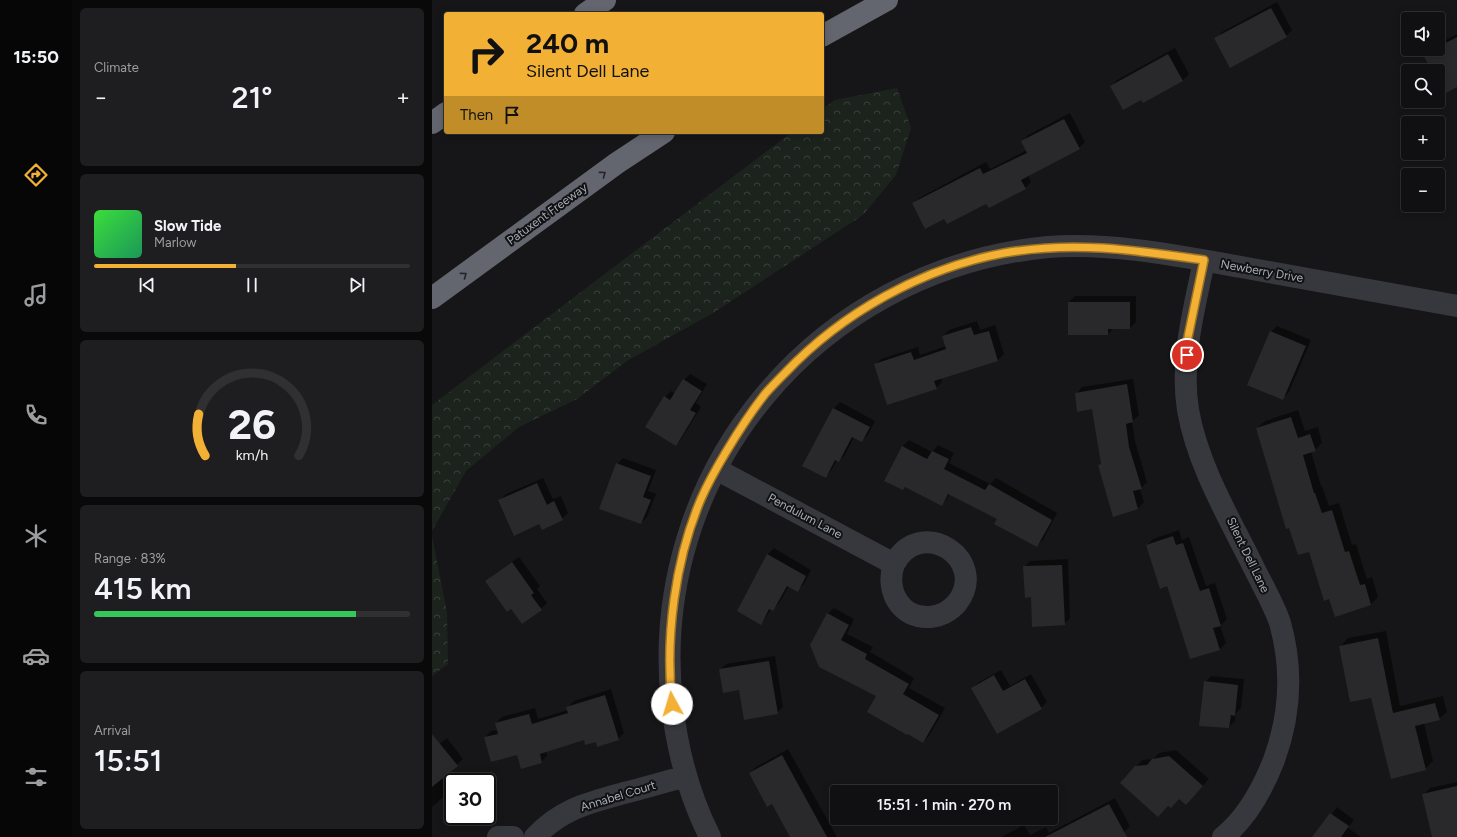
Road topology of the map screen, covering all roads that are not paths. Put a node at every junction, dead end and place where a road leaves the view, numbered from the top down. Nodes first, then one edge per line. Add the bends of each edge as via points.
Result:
1 (605, 0) edge
2 (863, 0) edge
3 (887, 0) edge
4 (588, 12) edge
5 (824, 25) edge
6 (824, 35) edge
7 (444, 114) edge
8 (432, 123) edge
9 (661, 134) edge
10 (1204, 260) junction
11 (432, 298) edge
12 (1457, 306) edge
13 (716, 468) junction
14 (894, 564) dead end
15 (686, 776) junction
16 (498, 837) edge
17 (513, 837) edge
18 (534, 837) edge
19 (710, 837) edge
20 (1223, 837) edge

1 - 4 highway
2 - 5 highway
3 - 6 highway
7 - 8 highway
11 -> 9 highway, Patuxent Freeway via 617,163
10 - 12 street, Newberry Drive
10 - 13 street, Newberry Drive via 1125,249 1049,247 960,264 913,283 874,303 835,328 797,360 766,393
10 - 20 street, Silent Dell Lane via 1187,342 1185,380 1188,410 1206,471 1279,622 1287,659 1288,699 1281,740 1268,774 1251,805 1231,831
13 - 14 street, Pendulum Lane
13 - 15 street, Newberry Drive via 701,499 688,536 677,581 670,631 670,680 675,728
15 - 18 street, Annabel Court via 582,805 564,814
15 - 19 street, Newberry Drive
16 - 17 street

